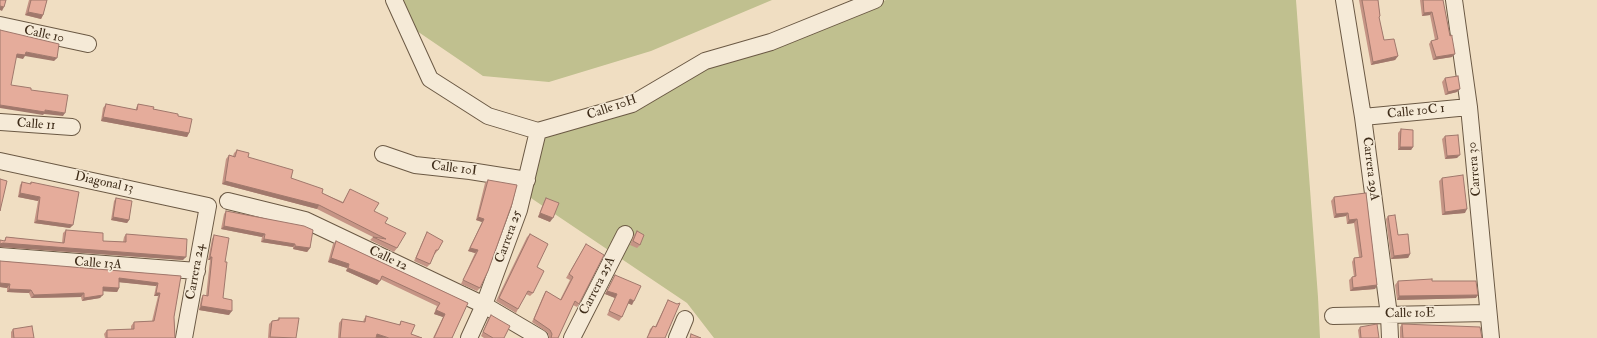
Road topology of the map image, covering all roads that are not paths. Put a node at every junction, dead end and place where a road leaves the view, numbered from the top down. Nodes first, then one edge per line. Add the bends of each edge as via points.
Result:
1 (394, 0) edge
2 (875, 0) edge
3 (1344, 0) edge
4 (1454, 0) edge
5 (0, 26) edge
6 (88, 44) dead end
7 (1469, 106) junction
8 (1363, 117) junction
9 (0, 122) edge
10 (35, 124) junction
11 (72, 127) dead end
12 (538, 131) junction
13 (0, 135) edge
14 (383, 154) dead end
15 (0, 161) edge
16 (527, 180) junction
17 (228, 201) dead end
18 (208, 206) joint
19 (625, 234) dead end
20 (0, 256) edge
21 (197, 272) junction
22 (484, 305) junction
23 (1488, 313) junction
24 (1389, 315) junction
25 (1333, 316) dead end
26 (684, 319) dead end
27 (184, 338) edge
28 (469, 338) edge
29 (540, 338) edge
30 (572, 338) edge
31 (677, 338) edge
32 (1390, 338) edge
33 (1491, 338) edge

1 - 12 street via 430,79 488,116
2 - 12 street, Calle 10H via 771,42 705,61 632,104
3 - 8 street, Carrera 29A
4 - 7 street, Carrera 30
5 - 6 street, Calle 10
7 - 8 street, Calle 10C 1
7 - 23 street, Carrera 30
8 - 24 street, Carrera 29A
9 - 10 street, Calle 11
10 - 11 street, Calle 11
10 - 13 street
12 - 16 street, Carrera 25
14 - 16 street, Calle 10I via 415,165 470,170
15 - 18 street, Diagonal 13
16 - 22 street, Carrera 25 via 519,210
17 - 22 street, Calle 12 via 305,220
18 - 21 street, Carrera 24
19 - 30 street, Carrera 25A
20 - 21 street, Calle 13A
21 - 27 street, Carrera 24
22 - 28 street, Carrera 25
22 - 29 street, Calle 12
23 - 24 street, Calle 10E
23 - 33 street, Carrera 30
24 - 25 street, Calle 10E
24 - 32 street, Carrera 29A
26 - 31 street

